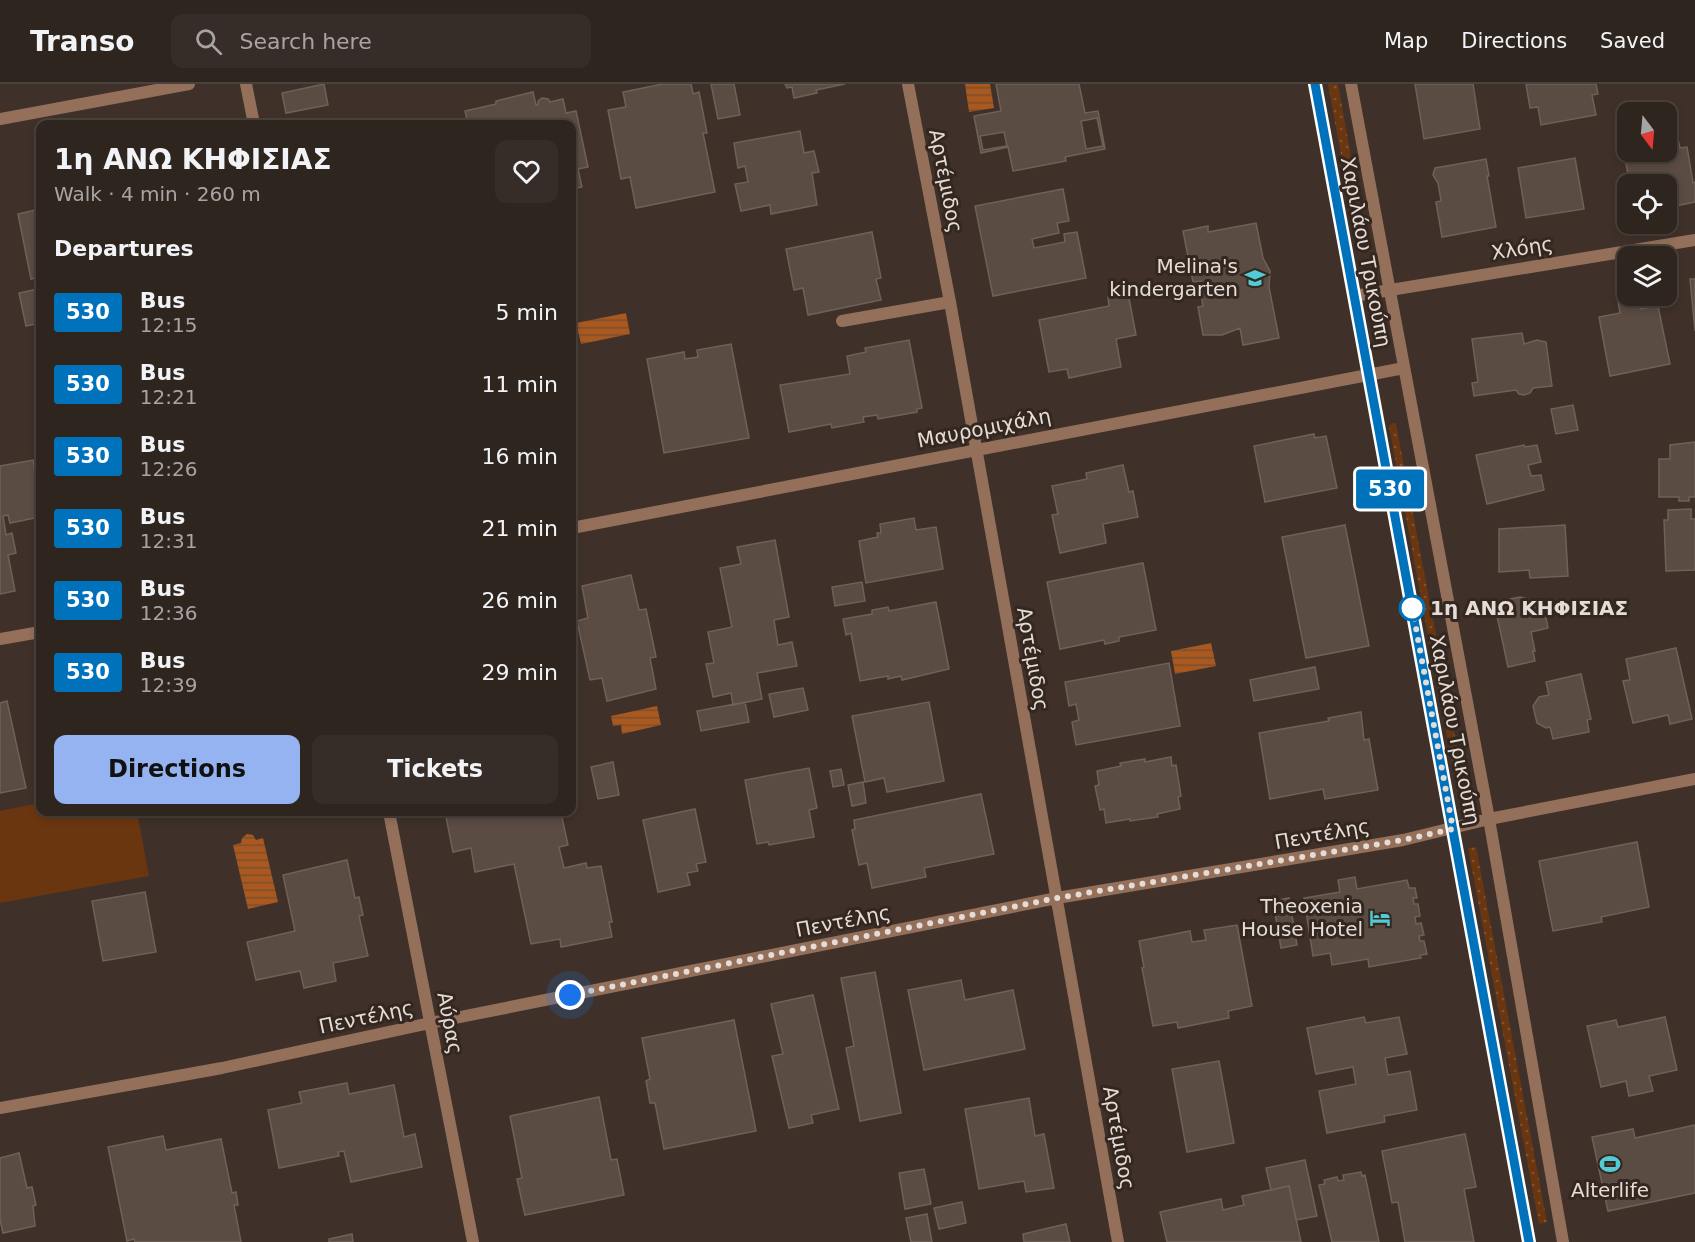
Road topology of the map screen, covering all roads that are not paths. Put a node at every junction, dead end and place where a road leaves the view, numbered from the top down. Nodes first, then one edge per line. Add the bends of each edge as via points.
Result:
1 (189, 84) edge
2 (246, 84) edge
3 (908, 84) edge
4 (1315, 84) edge
5 (1352, 84) edge
6 (0, 119) edge
7 (253, 120) edge
8 (1695, 240) edge
9 (1391, 290) junction
10 (1354, 296) junction
11 (950, 302) junction
12 (842, 321) dead end
13 (1404, 368) junction
14 (1369, 374) junction
15 (976, 450) junction
16 (576, 527) edge
17 (36, 633) edge
18 (0, 639) edge
19 (1695, 779) edge
20 (390, 816) edge
21 (1490, 819) junction
22 (1453, 829) junction
23 (1057, 898) junction
24 (430, 1023) junction
25 (0, 1108) edge
26 (473, 1242) edge
27 (1118, 1242) edge
28 (1529, 1242) edge
29 (1563, 1242) edge

1 - 6 street
2 - 7 street
3 - 11 street, Αρτέμιδος
4 - 10 street, Χαριλάου Τρικούπη
5 - 9 street, Χαριλάου Τρικούπη
8 - 9 street, Χλόης
9 - 10 street, Χλόης
9 - 13 street, Χαριλάου Τρικούπη
10 - 14 street, Χαριλάου Τρικούπη
11 - 12 street
11 - 15 street, Αρτέμιδος
13 - 14 street, Μαυρομιχάλη
13 - 21 street, Χαριλάου Τρικούπη
14 - 15 street, Μαυρομιχάλη
14 - 22 street, Χαριλάου Τρικούπη
15 - 16 street, Μαυρομιχάλη
15 - 23 street, Αρτέμιδος
17 - 18 street
19 - 21 street, Πεντέλης
20 - 24 street, Αύρας
21 - 22 street, Πεντέλης
21 - 29 street, Χαριλάου Τρικούπη
22 - 23 street, Πεντέλης
22 - 28 street, Χαριλάου Τρικούπη
23 - 24 street, Πεντέλης
23 - 27 street, Αρτέμιδος
24 - 25 street, Πεντέλης via 222,1068
24 - 26 street, Αύρας

